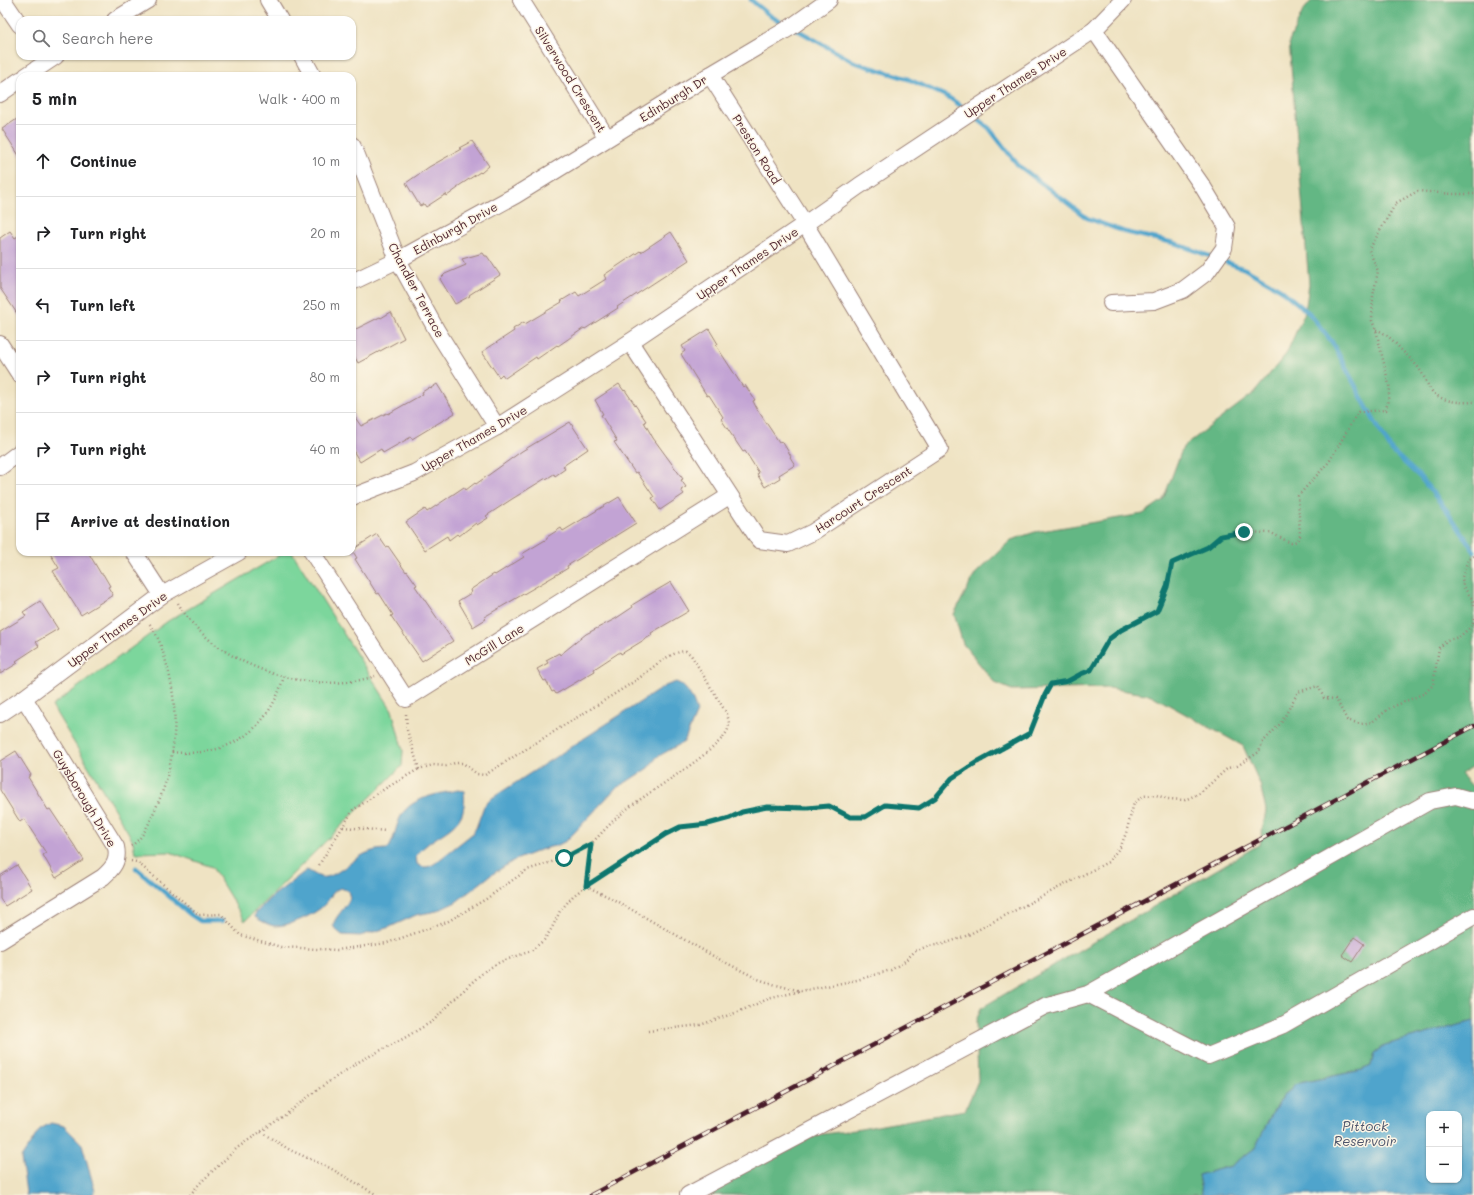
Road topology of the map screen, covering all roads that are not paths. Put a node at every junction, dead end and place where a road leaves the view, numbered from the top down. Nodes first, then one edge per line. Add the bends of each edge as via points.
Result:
1 (3, 0) edge
2 (148, 0) edge
3 (268, 0) edge
4 (521, 0) edge
5 (829, 0) edge
6 (1123, 0) edge
7 (122, 16) edge
8 (278, 16) edge
9 (16, 19) edge
10 (1094, 30) junction
11 (304, 60) edge
12 (48, 63) edge
13 (33, 72) edge
14 (311, 72) edge
15 (710, 74) junction
16 (16, 83) edge
17 (0, 94) edge
18 (607, 138) junction
19 (356, 152) edge
20 (516, 195) joint
21 (805, 224) junction
22 (398, 260) junction
23 (356, 280) edge
24 (1111, 303) dead end
25 (630, 342) junction
26 (0, 344) edge
27 (16, 369) edge
28 (497, 427) junction
29 (16, 455) edge
30 (0, 467) edge
31 (356, 495) edge
32 (729, 496) junction
33 (137, 556) edge
34 (232, 556) edge
35 (315, 556) edge
36 (166, 593) junction
37 (24, 698) junction
38 (0, 714) edge
39 (1474, 801) edge
40 (1474, 916) edge
41 (0, 941) edge
42 (1088, 994) junction
43 (688, 1195) edge

1 - 9 street
2 - 7 street
3 - 8 street
4 - 18 street, Silverwood Crescent
5 - 15 street, Edinburgh Dr via 791,27
6 - 10 street, Upper Thames Drive
10 - 21 street, Upper Thames Drive
10 - 24 street via 1204,187 1227,227 1224,248 1207,272 1183,290 1154,300
11 - 14 street
12 - 13 street
15 - 18 street, Edinburgh Dr
15 - 21 street, Preston Road
16 - 17 street
18 - 20 street, Edinburgh Dr
19 - 22 street, Chandler Terrace
20 - 22 street, Edinburgh Drive
21 - 25 street, Upper Thames Drive
21 - 32 street, Harcourt Crescent via 940,449 813,532 788,544 758,540
22 - 23 street, Edinburgh Drive
22 - 28 street, Chandler Terrace via 437,331
25 - 28 street, Upper Thames Drive
25 - 32 street, Harcourt Crescent
26 - 27 street
28 - 31 street, Upper Thames Drive via 414,473
29 - 30 street
32 - 35 street, McGill Lane via 406,699
33 - 36 street
34 - 36 street, Upper Thames Drive
36 - 37 street, Upper Thames Drive
37 - 38 street, Upper Thames Drive
37 - 41 street, Guysborough Drive via 116,847 117,857 113,868 103,877
39 - 42 street via 1456,796 1430,801
40 - 42 street via 1283,1025 1208,1056
42 - 43 street via 1045,1006

